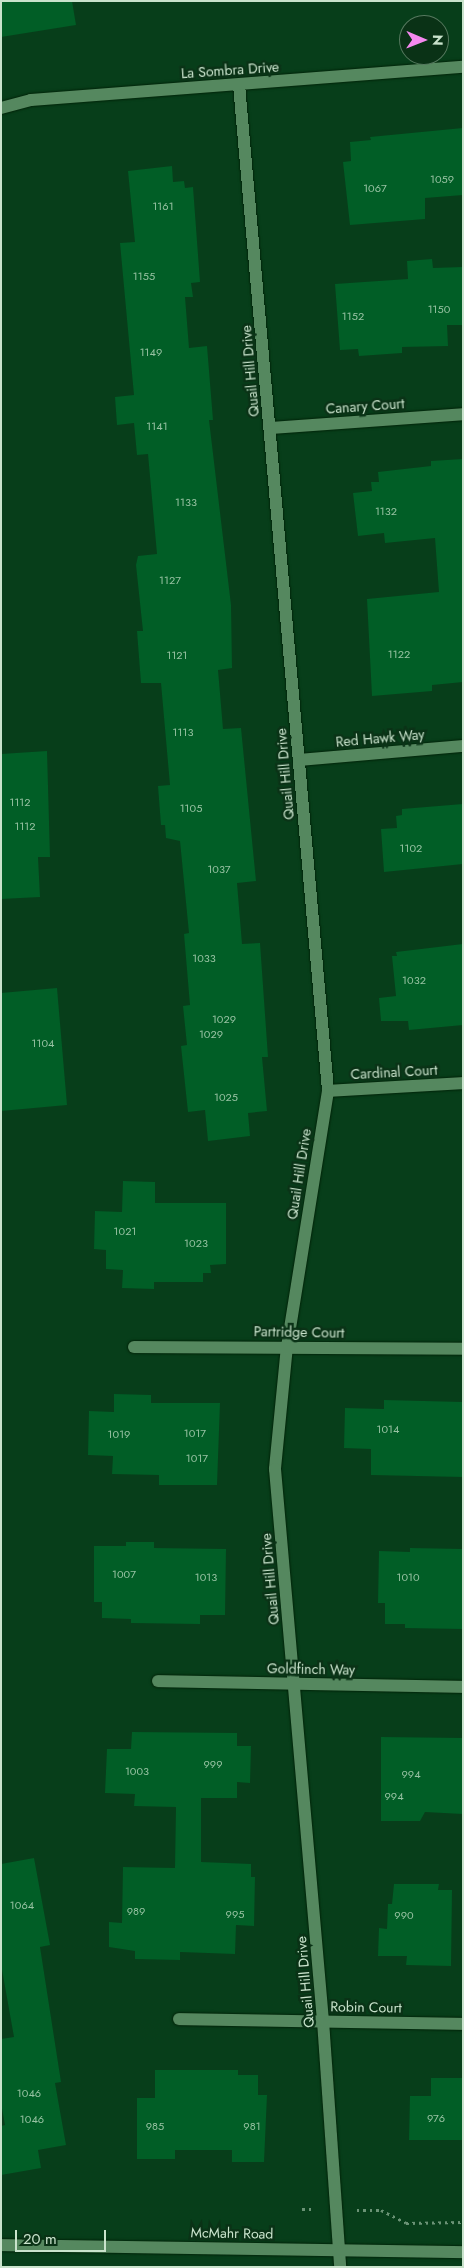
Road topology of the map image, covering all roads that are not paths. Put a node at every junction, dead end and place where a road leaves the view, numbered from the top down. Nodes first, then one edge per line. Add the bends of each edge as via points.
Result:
1 (463, 66) edge
2 (239, 84) junction
3 (1, 108) edge
4 (463, 414) edge
5 (270, 428) junction
6 (463, 746) edge
7 (299, 760) junction
8 (463, 1083) edge
9 (328, 1091) junction
10 (287, 1346) junction
11 (134, 1347) dead end
12 (463, 1349) edge
13 (158, 1682) dead end
14 (294, 1684) junction
15 (463, 1687) edge
16 (179, 2019) dead end
17 (323, 2021) junction
18 (463, 2024) edge
19 (1, 2245) edge
20 (340, 2249) junction
21 (463, 2252) edge
22 (340, 2267) edge

1 - 2 street, La Sombra Drive
2 - 3 street, La Sombra Drive via 31,100
2 - 5 street, Quail Hill Drive
4 - 5 street, Canary Court
5 - 7 street, Quail Hill Drive
6 - 7 street, Red Hawk Way
7 - 9 street, Quail Hill Drive
8 - 9 street, Cardinal Court
9 - 10 street, Quail Hill Drive
10 - 11 street, Partridge Court
10 - 12 street, Partridge Court
10 - 14 street, Quail Hill Drive via 275,1469
13 - 14 street, Goldfinch Way
14 - 15 street, Goldfinch Way
14 - 17 street, Quail Hill Drive
16 - 17 street, Robin Court
17 - 18 street, Robin Court
17 - 20 street, Quail Hill Drive
19 - 20 street, McMahr Road
20 - 21 street, McMahr Road
20 - 22 street, Quail Hill Drive

